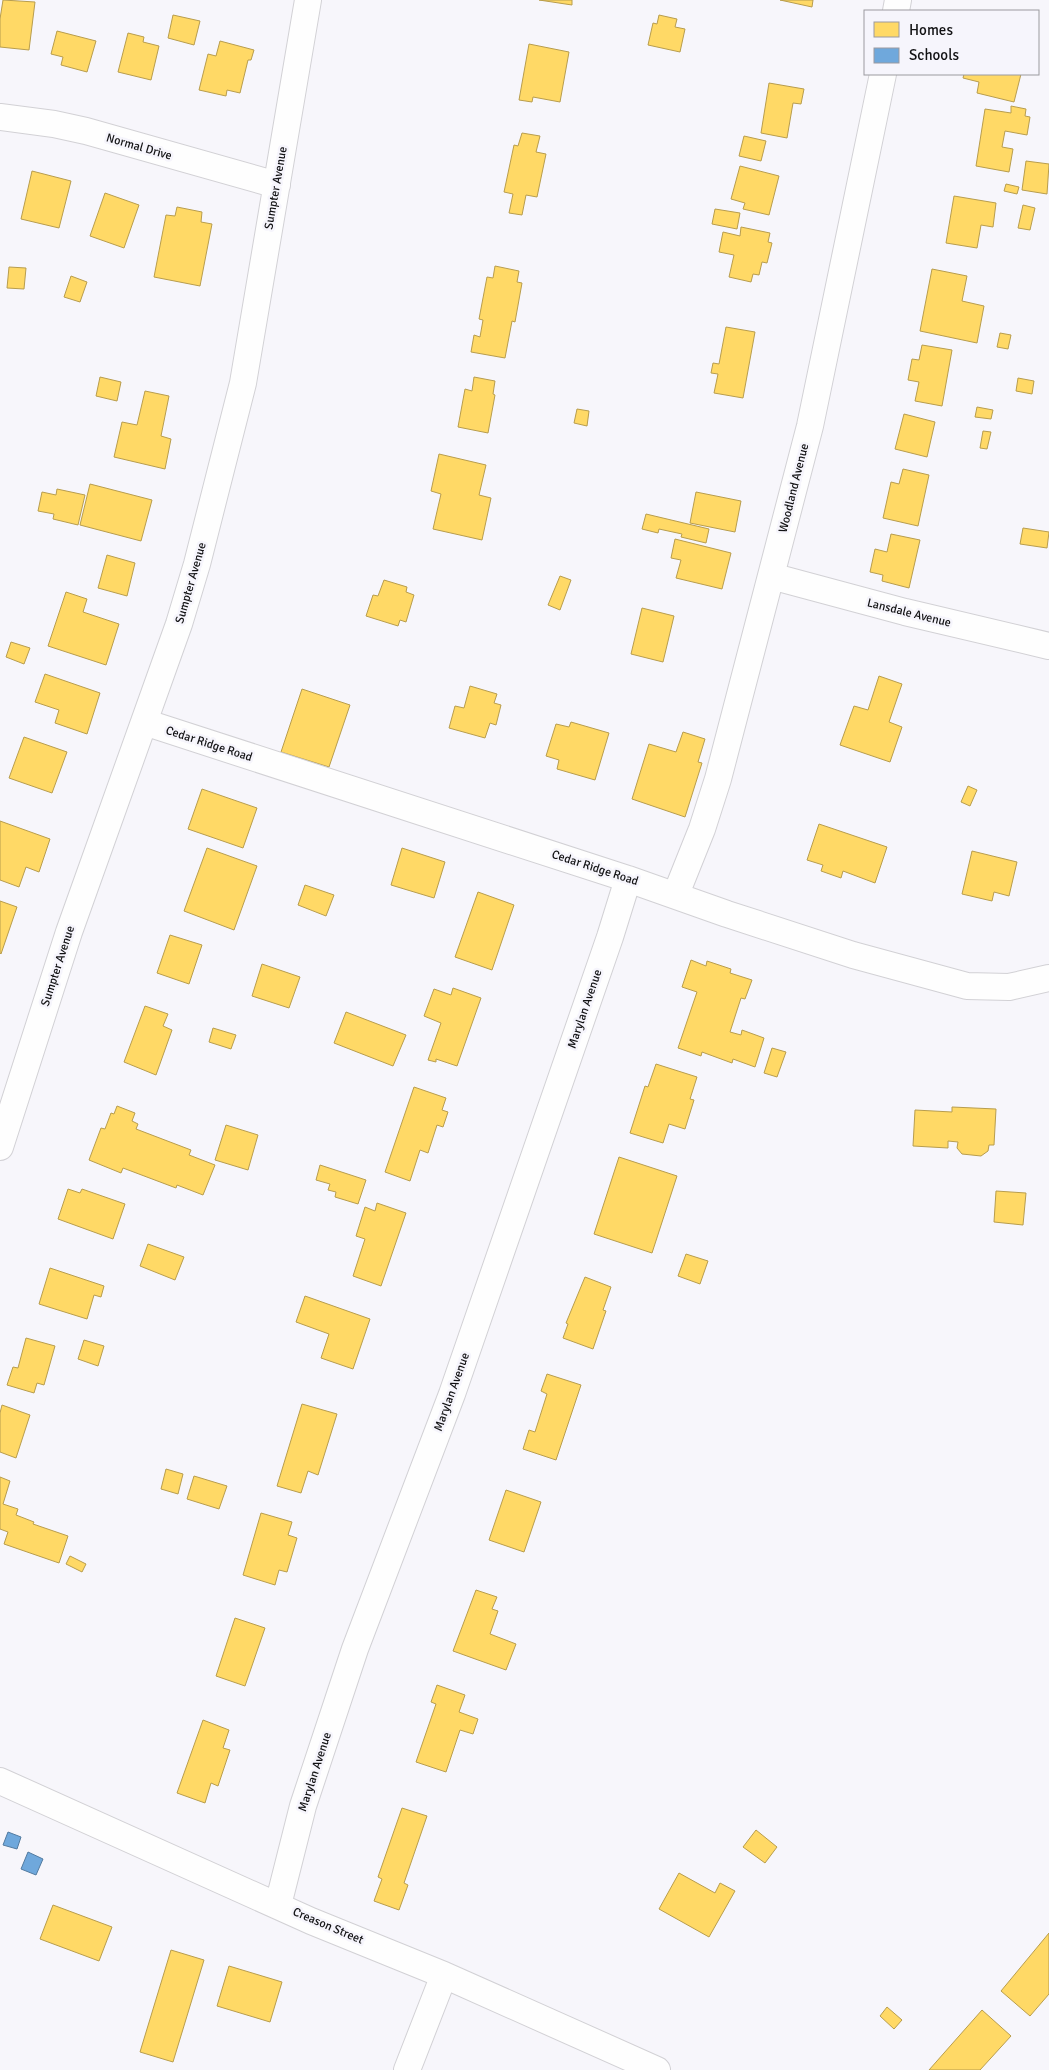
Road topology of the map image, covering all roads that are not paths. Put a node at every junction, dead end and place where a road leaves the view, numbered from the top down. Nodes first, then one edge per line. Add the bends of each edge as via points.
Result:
1 (308, 0) edge
2 (882, 75) edge
3 (0, 117) edge
4 (277, 185) junction
5 (771, 576) junction
6 (1049, 646) edge
7 (144, 722) junction
8 (628, 879) junction
9 (676, 894) junction
10 (1049, 978) edge
11 (0, 1147) edge
12 (0, 1781) edge
13 (278, 1905) junction
14 (444, 1975) junction
15 (408, 2070) edge
16 (656, 2070) edge

1 - 4 street, Sumpter Avenue
2 - 5 street, Woodland Avenue via 810,426
3 - 4 street, Normal Drive via 86,131
4 - 7 street, Sumpter Avenue via 234,425 182,616
5 - 6 street, Lansdale Avenue via 914,615
5 - 9 street, Woodland Avenue via 718,779
7 - 8 street, Cedar Ridge Road
7 - 11 street, Sumpter Avenue via 69,932
8 - 9 street, Cedar Ridge Road
8 - 13 street, Marylan Avenue via 452,1394 355,1649 303,1806
9 - 10 street, Cedar Ridge Road via 853,955 967,986 1009,987
12 - 13 street, Creason Street
13 - 14 street, Creason Street
14 - 15 street
14 - 16 street, Creason Street

